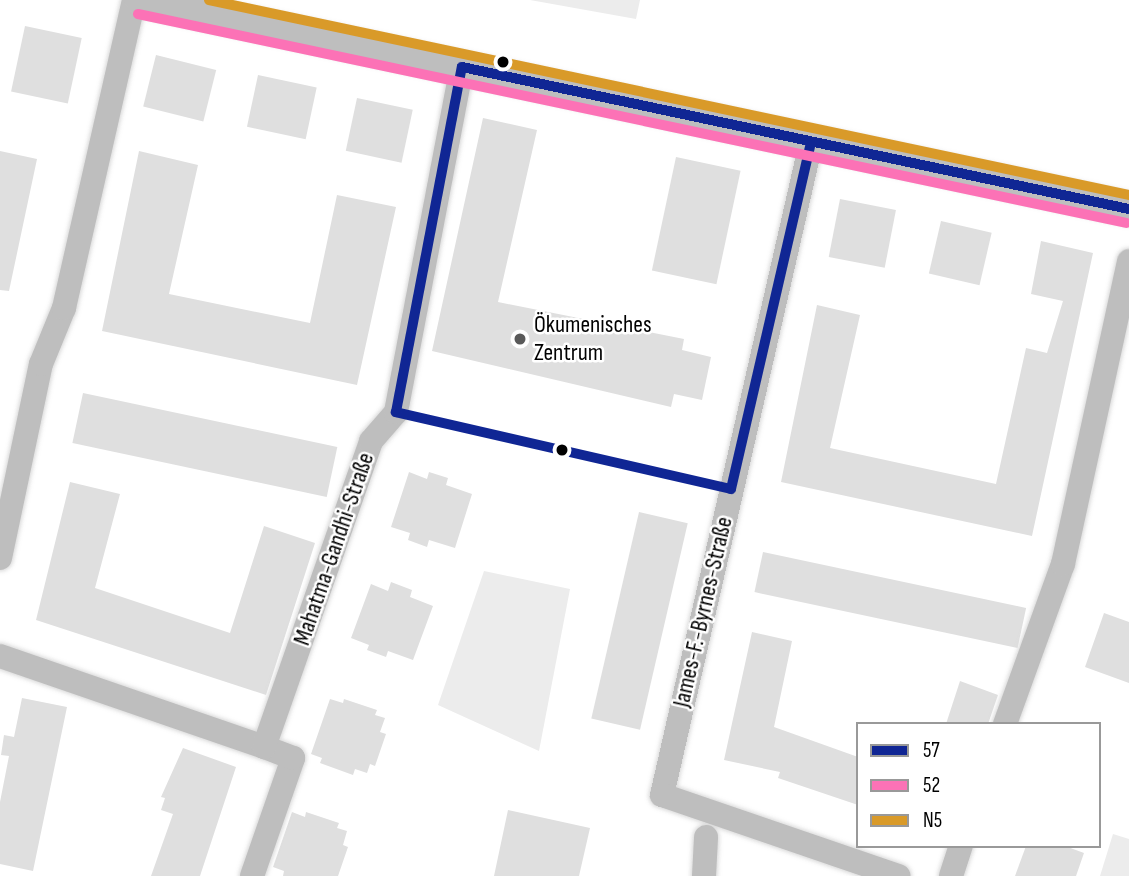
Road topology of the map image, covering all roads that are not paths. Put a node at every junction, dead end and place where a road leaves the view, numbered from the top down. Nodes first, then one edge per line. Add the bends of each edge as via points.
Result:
1 (134, 0) edge
2 (141, 0) edge
3 (462, 67) junction
4 (811, 144) junction
5 (1129, 208) edge
6 (1129, 261) edge
7 (0, 558) edge
8 (0, 656) edge
9 (1006, 722) edge
10 (264, 747) junction
11 (706, 837) dead end
12 (960, 848) edge
13 (252, 876) edge
14 (704, 876) edge
15 (899, 876) edge
16 (951, 876) edge

1 - 7 street via 64,308 41,364
2 - 3 main road
3 - 4 main road
3 - 10 street, Mahatma-Gandhi-Straße via 396,412 371,441
4 - 5 main road
4 - 15 street, James-F.-Byrnes-Straße via 662,794
6 - 9 street via 1063,564
8 - 10 street
10 - 13 street via 293,758
11 - 14 street
12 - 16 street

